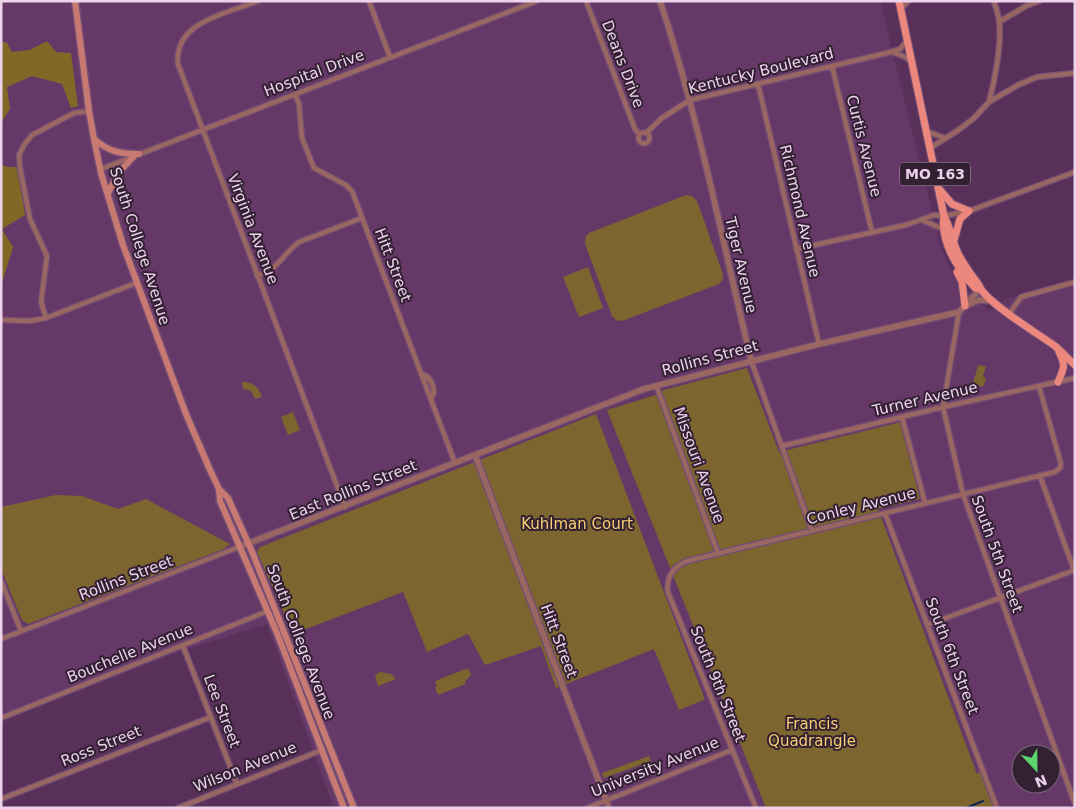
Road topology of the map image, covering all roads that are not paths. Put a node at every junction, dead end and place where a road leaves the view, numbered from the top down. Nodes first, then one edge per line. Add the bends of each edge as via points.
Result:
1 (75, 1) edge
2 (258, 1) edge
3 (369, 1) edge
4 (537, 1) edge
5 (586, 1) edge
6 (660, 1) edge
7 (899, 1) edge
8 (908, 1) edge
9 (994, 1) edge
10 (1039, 1) edge
11 (901, 9) junction
12 (999, 22) junction
13 (907, 41) junction
14 (891, 52) junction
15 (390, 57) junction
16 (912, 62) junction
17 (832, 66) junction
18 (1075, 73) edge
19 (758, 84) junction
20 (295, 94) junction
21 (690, 100) junction
22 (989, 102) junction
23 (89, 111) junction
24 (202, 130) junction
25 (926, 131) junction
26 (646, 133) junction
27 (639, 134) junction
28 (945, 138) junction
29 (94, 140) junction
30 (930, 148) junction
31 (136, 155) junction
32 (100, 169) junction
33 (1075, 172) edge
34 (938, 187) junction
35 (108, 193) junction
36 (969, 211) junction
37 (944, 216) junction
38 (362, 218) junction
39 (920, 220) junction
40 (943, 229) junction
41 (872, 232) junction
42 (951, 244) junction
43 (796, 249) junction
44 (257, 276) junction
45 (1075, 282) edge
46 (136, 283) junction
47 (980, 289) junction
48 (992, 302) junction
49 (965, 306) junction
50 (959, 312) junction
51 (1009, 314) junction
52 (46, 318) junction
53 (1, 320) edge
54 (819, 344) junction
55 (1056, 347) junction
56 (751, 360) junction
57 (1075, 365) edge
58 (1075, 378) edge
59 (1058, 382) junction
60 (656, 385) junction
61 (1040, 386) junction
62 (943, 407) junction
63 (902, 417) junction
64 (782, 446) junction
65 (475, 455) junction
66 (455, 463) junction
67 (1040, 476) junction
68 (219, 489) junction
69 (963, 494) junction
70 (925, 503) junction
71 (344, 507) junction
72 (885, 513) junction
73 (812, 531) junction
74 (249, 544) junction
75 (240, 547) junction
76 (718, 553) junction
77 (674, 568) joint
78 (1074, 570) edge
79 (1, 581) edge
80 (1000, 599) junction
81 (268, 611) junction
82 (927, 625) junction
83 (21, 631) junction
84 (1, 639) edge
85 (183, 646) junction
86 (210, 717) junction
87 (1, 718) edge
88 (322, 750) junction
89 (732, 750) junction
90 (237, 784) junction
91 (1, 799) edge
92 (606, 800) junction
93 (1075, 804) edge
94 (178, 808) edge
95 (344, 808) edge
96 (354, 808) edge
97 (587, 808) edge
98 (609, 808) edge
99 (756, 808) edge
100 (997, 808) edge

1 - 23 main road, South College Avenue
2 - 24 street, Virginia Avenue via 199,24 189,30 179,46 178,64
3 - 15 street
4 - 15 street, Hospital Drive
5 - 27 street, Deans Drive
6 - 21 street, Tiger Avenue
7 - 11 main road, MO 163
8 - 11 street
9 - 12 street
10 - 12 street
11 - 13 main road, MO 163
12 - 22 street via 995,82
13 - 14 street, Kentucky Boulevard via 900,49
13 - 16 main road, MO 163
14 - 16 street
14 - 17 street, Kentucky Boulevard
15 - 20 street, Hospital Drive
16 - 25 main road, MO 163
17 - 19 street, Kentucky Boulevard
17 - 41 street, Curtis Avenue
18 - 22 street via 1037,77
19 - 21 street, Kentucky Boulevard
19 - 43 street, Richmond Avenue
20 - 24 street, Hospital Drive
20 - 38 street, Hitt Street via 302,138 314,168 350,188
21 - 26 street, Kentucky Boulevard
21 - 56 street, Tiger Avenue
22 - 28 street via 973,119
23 - 29 main road, South College Avenue
23 - 52 street via 74,113 32,135 19,156 30,219 47,256 41,302
24 - 31 street, Hospital Drive
24 - 44 street, Virginia Avenue
25 - 28 street
25 - 30 main road, MO 163
26 - 27 street
26 - 27 street via 649,138 644,143 638,140
28 - 30 street
29 - 31 main road via 115,152
29 - 32 main road, South College Avenue
30 - 34 main road, MO 163
31 - 32 street, Hospital Drive
31 - 35 main road via 117,175
32 - 35 main road, South College Avenue
33 - 36 street
34 - 36 main road via 952,204
34 - 37 main road, MO 163
35 - 46 main road, South College Avenue
36 - 37 street
36 - 42 main road via 959,222
37 - 39 street via 934,215
37 - 40 main road, MO 163
37 - 42 main road, MO 163
38 - 44 street via 299,242 271,270
38 - 66 street, Hitt Street
39 - 40 street
39 - 41 street
40 - 42 main road, MO 163
41 - 43 street
42 - 47 main road, MO 163
42 - 49 main road via 948,256 962,282
43 - 54 street, Richmond Avenue
44 - 71 street, Virginia Avenue
45 - 51 street via 1021,296
46 - 52 street
46 - 68 main road, South College Avenue via 186,414
47 - 48 main road, MO 163
47 - 49 street
48 - 49 street via 979,300
48 - 51 main road, MO 163
49 - 50 street
50 - 54 street, Rollins Street
50 - 62 street, South 5th Street
51 - 55 main road, MO 163
52 - 53 street
54 - 56 street, Rollins Street
55 - 57 main road, MO 163
55 - 59 main road via 1064,370
56 - 60 street, Rollins Street
56 - 64 street, Tiger Avenue
58 - 59 street, Turner Avenue
59 - 61 street, Turner Avenue
60 - 65 street, Rollins Street
60 - 76 street, Missouri Avenue
61 - 62 street, Turner Avenue
61 - 67 street, Conley Avenue via 1061,464 1056,472
62 - 63 street, Turner Avenue
62 - 69 street, South 5th Street
63 - 64 street, Turner Avenue
63 - 70 street
64 - 73 street, Tiger Avenue
65 - 66 street, East Rollins Street
65 - 92 street, Hitt Street
66 - 71 street, East Rollins Street
67 - 69 street, Conley Avenue
67 - 78 street
68 - 74 main road, South College Avenue via 228,498
68 - 75 main road, South College Avenue via 220,501
69 - 70 street, Conley Avenue
69 - 80 street, South 5th Street
70 - 72 street, Conley Avenue
71 - 74 street, East Rollins Street
72 - 73 street, Conley Avenue
72 - 82 street, South 6th Street
73 - 76 street, Conley Avenue
74 - 75 street, East Rollins Street
74 - 96 main road, South College Avenue
75 - 81 main road, South College Avenue
75 - 83 street, Rollins Street
76 - 77 street, Conley Avenue
77 - 89 street, South 9th Street via 669,576 668,592
78 - 80 street
79 - 83 street
80 - 82 street
80 - 93 street, South 5th Street
81 - 85 street, Bouchelle Avenue
81 - 88 main road, South College Avenue
82 - 100 street, South 6th Street
83 - 84 street
85 - 86 street, Lee Street
85 - 87 street, Bouchelle Avenue
86 - 90 street, Lee Street
86 - 91 street, Ross Street
88 - 90 street, Wilson Avenue
88 - 95 main road, South College Avenue
89 - 92 street, University Avenue
89 - 99 street, South 9th Street
90 - 94 street, Wilson Avenue
92 - 97 street, University Avenue
92 - 98 street, Hitt Street

